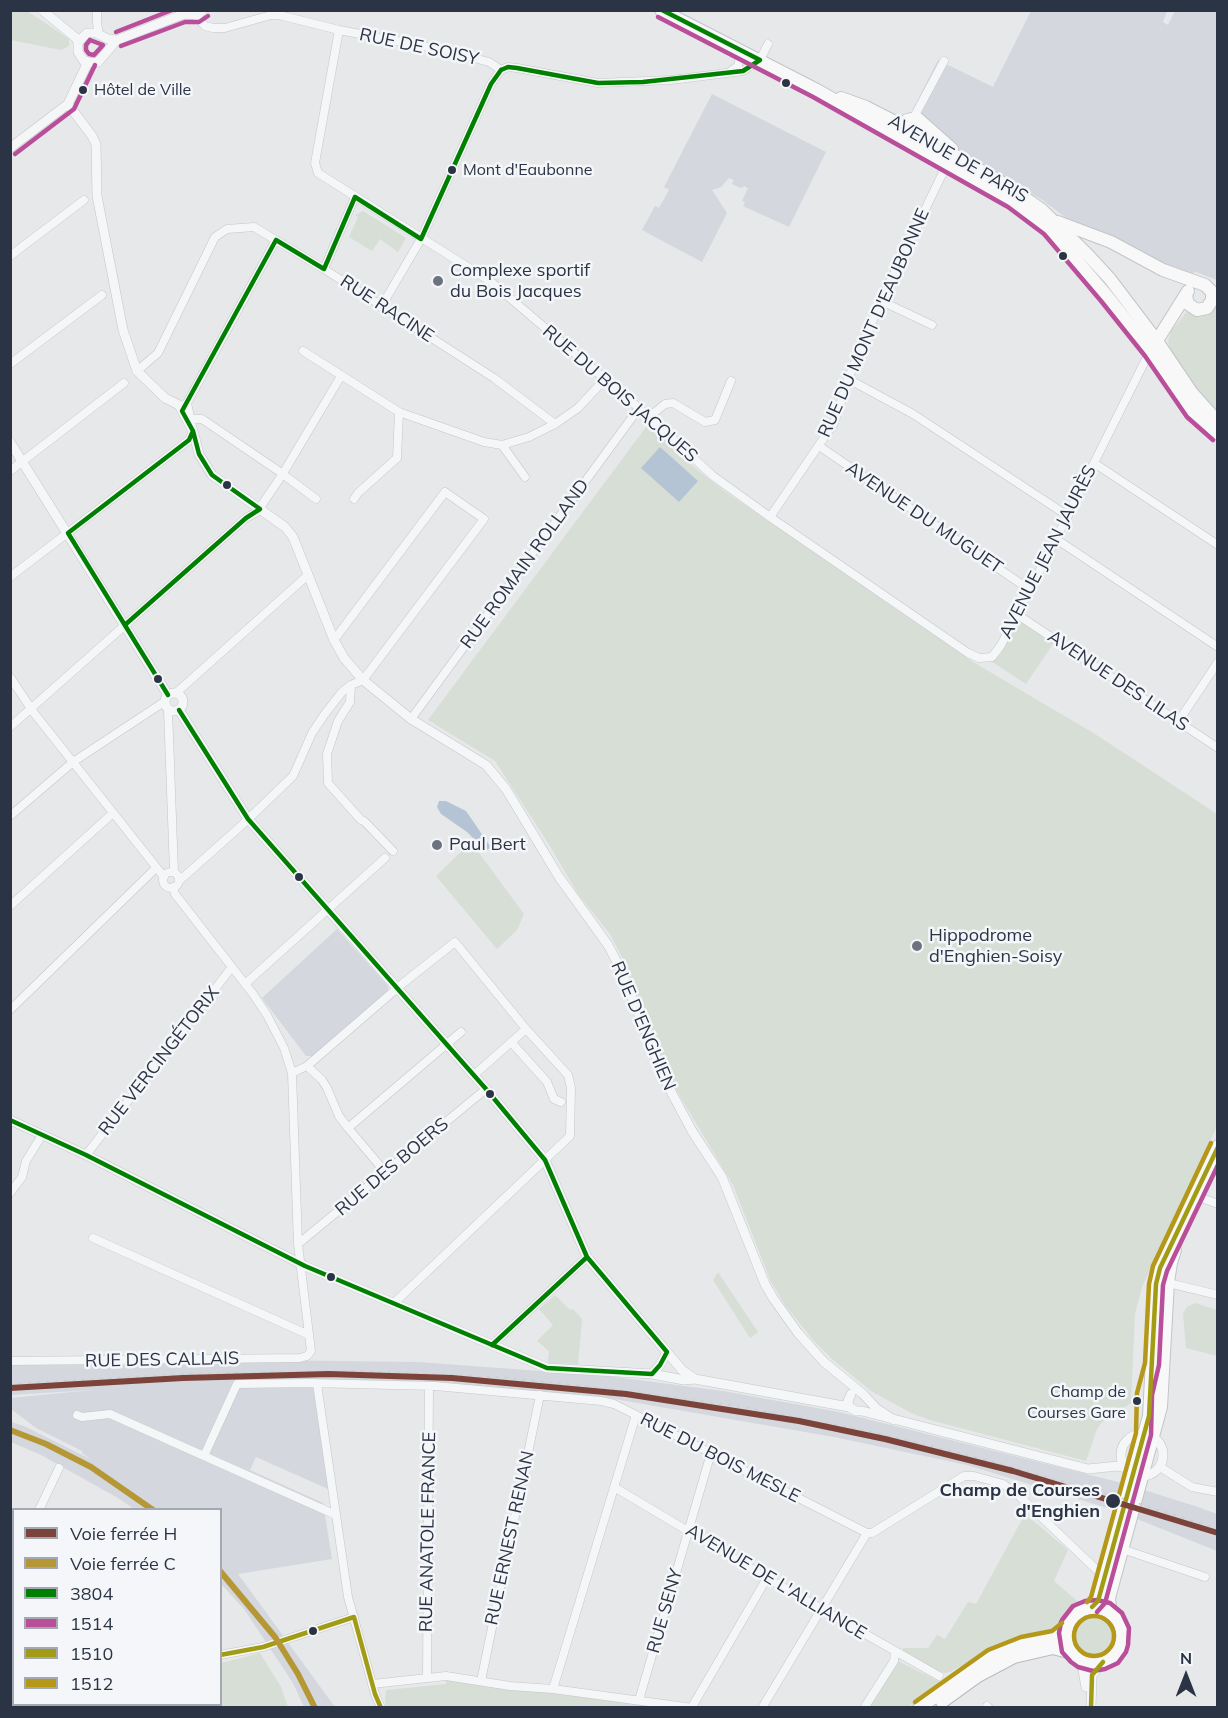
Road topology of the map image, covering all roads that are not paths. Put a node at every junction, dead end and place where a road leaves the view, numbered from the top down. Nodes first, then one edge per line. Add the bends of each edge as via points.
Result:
1 (42, 10) edge
2 (97, 10) edge
3 (661, 10) edge
4 (192, 12) edge
5 (58, 22) junction
6 (97, 22) junction
7 (339, 30) junction
8 (87, 34) junction
9 (101, 35) junction
10 (117, 40) junction
11 (78, 42) junction
12 (768, 44) dead end
13 (107, 52) junction
14 (741, 52) junction
15 (760, 60) junction
16 (944, 61) dead end
17 (88, 62) junction
18 (501, 70) junction
19 (730, 72) junction
20 (818, 90) junction
21 (68, 104) junction
22 (906, 125) junction
23 (10, 148) edge
24 (950, 160) junction
25 (965, 163) junction
26 (355, 197) junction
27 (84, 200) dead end
28 (1051, 219) junction
29 (421, 239) junction
30 (276, 240) junction
31 (10, 256) edge
32 (324, 269) junction
33 (1218, 281) edge
34 (1209, 287) edge
35 (102, 295) dead end
36 (881, 301) junction
37 (1188, 301) junction
38 (381, 307) junction
39 (932, 325) dead end
40 (1154, 347) junction
41 (303, 351) dead end
42 (10, 364) edge
43 (137, 371) junction
44 (341, 376) junction
45 (605, 379) junction
46 (848, 379) junction
47 (731, 381) dead end
48 (124, 383) dead end
49 (639, 408) junction
50 (399, 412) junction
51 (186, 413) junction
52 (649, 417) junction
53 (1218, 422) edge
54 (555, 424) junction
55 (193, 431) junction
56 (1218, 434) edge
57 (10, 442) edge
58 (183, 445) junction
59 (502, 445) junction
60 (819, 446) junction
61 (199, 454) junction
62 (22, 462) junction
63 (1094, 463) junction
64 (10, 471) edge
65 (282, 475) junction
66 (714, 476) joint
67 (525, 477) dead end
68 (316, 499) dead end
69 (354, 499) dead end
70 (260, 509) junction
71 (1068, 516) junction
72 (770, 517) junction
73 (68, 533) junction
74 (1056, 539) junction
75 (1218, 545) edge
76 (308, 576) junction
77 (10, 577) edge
78 (1030, 590) junction
79 (1018, 615) junction
80 (126, 624) junction
81 (334, 640) junction
82 (1218, 647) edge
83 (1218, 662) edge
84 (10, 677) edge
85 (363, 680) junction
86 (351, 685) junction
87 (169, 700) junction
88 (32, 709) junction
89 (179, 710) junction
90 (411, 719) junction
91 (1178, 722) junction
92 (10, 727) edge
93 (1218, 748) edge
94 (74, 762) junction
95 (113, 813) junction
96 (10, 816) edge
97 (248, 819) junction
98 (393, 851) dead end
99 (385, 858) dead end
100 (156, 868) junction
101 (174, 872) junction
102 (164, 877) junction
103 (176, 884) junction
104 (10, 906) edge
105 (327, 910) junction
106 (232, 967) junction
107 (245, 984) junction
108 (396, 989) junction
109 (10, 1010) edge
110 (526, 1029) junction
111 (461, 1032) dead end
112 (511, 1042) junction
113 (446, 1044) junction
114 (307, 1066) junction
115 (292, 1073) junction
116 (474, 1075) junction
117 (486, 1089) junction
118 (561, 1102) dead end
119 (10, 1120) edge
120 (348, 1128) junction
121 (42, 1135) junction
122 (1218, 1146) edge
123 (86, 1155) junction
124 (1218, 1158) edge
125 (545, 1160) junction
126 (386, 1173) junction
127 (10, 1193) edge
128 (1197, 1196) junction
129 (1218, 1204) edge
130 (93, 1238) dead end
131 (298, 1244) junction
132 (587, 1257) junction
133 (300, 1262) junction
134 (1162, 1282) junction
135 (1218, 1295) edge
136 (394, 1303) junction
137 (309, 1335) junction
138 (492, 1345) junction
139 (668, 1352) junction
140 (10, 1361) edge
141 (652, 1374) junction
142 (695, 1379) junction
143 (317, 1384) junction
144 (429, 1386) junction
145 (540, 1395) junction
146 (855, 1398) junction
147 (77, 1415) dead end
148 (636, 1415) junction
149 (894, 1420) junction
150 (1149, 1436) junction
151 (711, 1453) junction
152 (1121, 1455) junction
153 (204, 1456) junction
154 (1160, 1467) junction
155 (59, 1468) dead end
156 (1088, 1469) junction
157 (1133, 1473) junction
158 (614, 1487) junction
159 (1218, 1492) edge
160 (39, 1508) edge
161 (336, 1515) junction
162 (689, 1530) junction
163 (867, 1533) junction
164 (1122, 1549) junction
165 (1105, 1575) junction
166 (1205, 1577) dead end
167 (767, 1578) junction
168 (1092, 1608) junction
169 (821, 1609) junction
170 (1113, 1615) junction
171 (354, 1617) junction
172 (1067, 1629) junction
173 (895, 1652) junction
174 (222, 1655) edge
175 (1076, 1656) junction
176 (1103, 1662) junction
177 (939, 1676) dead end
178 (427, 1677) junction
179 (481, 1681) junction
180 (372, 1684) junction
181 (553, 1689) junction
182 (639, 1701) junction
183 (866, 1705) dead end
184 (381, 1707) edge
185 (692, 1707) edge
186 (762, 1707) edge
187 (919, 1707) edge
188 (934, 1707) edge
189 (1089, 1707) edge

1 - 5 street
2 - 6 street
3 - 14 main road, AVENUE DE PARIS
4 - 7 street, RUE DE SOISY via 205,26 217,28 271,15
4 - 10 street
5 - 8 street
5 - 11 street
6 - 8 street
6 - 9 street
7 - 18 street, RUE DE SOISY via 444,50 489,62
7 - 26 street, RUE DU BOIS JACQUES via 315,163 320,175
8 - 9 street
8 - 11 street
9 - 10 street
9 - 13 street
10 - 13 street
11 - 17 street via 79,55
12 - 15 street
13 - 17 street via 98,62
14 - 15 main road, AVENUE DE PARIS
14 - 19 street via 738,66
15 - 19 street, RUE DE SOISY via 749,68
15 - 20 main road, AVENUE DE PARIS
16 - 22 street
17 - 21 street
18 - 19 street, RUE DE SOISY via 517,68 598,83 671,80
18 - 29 street via 491,84
20 - 22 main road, AVENUE DE PARIS
20 - 22 main road, AVENUE DE PARIS
21 - 23 street
21 - 43 street, RUE D'ENGHIEN via 96,144 97,196 123,330
22 - 24 main road, AVENUE DE PARIS
22 - 25 main road via 921,120
24 - 25 main road, AVENUE DE PARIS
24 - 36 street, RUE DU MONT D'EAUBONNE
24 - 40 main road, AVENUE DE PARIS via 1049,228 1097,274
25 - 28 main road, AVENUE DE PARIS via 1024,196
26 - 29 street, RUE DU BOIS JACQUES
26 - 32 street
27 - 31 street
28 - 34 main road
28 - 40 main road, AVENUE DE PARIS via 1110,279
29 - 38 street
29 - 45 street, RUE DU BOIS JACQUES via 490,281
30 - 32 street, RUE RACINE
30 - 43 street, RUE RACINE via 254,227 219,233 158,353
30 - 51 street
32 - 38 street, RUE RACINE
33 - 34 main road
34 - 37 main road via 1192,286
34 - 37 main road via 1212,300 1207,308 1197,310
35 - 42 street
36 - 39 street
36 - 46 street, RUE DU MONT D'EAUBONNE
37 - 40 main road via 1179,303
38 - 54 street, RUE RACINE via 494,378
40 - 53 main road, AVENUE DE PARIS
40 - 56 main road, AVENUE DE PARIS via 1193,412
40 - 63 street, AVENUE JEAN JAURÈS
41 - 44 street
43 - 51 street, RUE D'ENGHIEN
44 - 50 street
44 - 65 street
45 - 49 street, RUE DU BOIS JACQUES
45 - 54 street via 578,408
46 - 60 street, RUE DU MONT D'EAUBONNE via 834,423
46 - 71 street via 913,414
47 - 52 street via 715,420 705,422 673,403 665,404
48 - 62 street
49 - 52 street, RUE DU BOIS JACQUES
49 - 90 street, RUE ROMAIN ROLLAND
50 - 59 street
50 - 69 street via 397,458
51 - 55 street, RUE D'ENGHIEN
51 - 65 street via 202,419
52 - 66 street, RUE DU BOIS JACQUES
54 - 59 street
55 - 58 street
55 - 61 street, RUE D'ENGHIEN
57 - 62 street
58 - 61 street via 191,445
58 - 73 street
59 - 67 street
60 - 72 street, RUE DU MONT D'EAUBONNE
60 - 78 street, AVENUE DU MUGUET
61 - 70 street, RUE D'ENGHIEN via 212,475
62 - 64 street
62 - 73 street
63 - 71 street, AVENUE JEAN JAURÈS
63 - 75 street
65 - 68 street
65 - 70 street
66 - 72 street, AVENUE JEAN JAURÈS
70 - 76 street, RUE D'ENGHIEN via 293,537
70 - 80 street
71 - 74 street, AVENUE JEAN JAURÈS
72 - 79 street, AVENUE JEAN JAURÈS via 979,658 992,657
73 - 77 street
73 - 80 street
74 - 78 street, AVENUE JEAN JAURÈS
74 - 82 street
76 - 81 street, RUE D'ENGHIEN
76 - 87 street
78 - 79 street, AVENUE JEAN JAURÈS
79 - 91 street, AVENUE DES LILAS
80 - 87 street
80 - 88 street
81 - 85 street, RUE D'ENGHIEN
81 - 85 street via 445,492 484,519
83 - 91 street
84 - 88 street
85 - 86 street
85 - 90 street, RUE D'ENGHIEN
86 - 97 street via 312,733 293,776
86 - 98 street via 350,702 338,721 327,754 328,783
87 - 89 street via 173,712
87 - 89 street via 183,699
87 - 94 street
87 - 101 street
88 - 92 street
88 - 94 street
89 - 97 street
90 - 146 street, RUE D'ENGHIEN via 486,765 506,789 559,877 608,945 668,1086 722,1177 773,1298 809,1347 846,1381
91 - 93 street, AVENUE DES LILAS
94 - 95 street
94 - 96 street
95 - 100 street
95 - 104 street
97 - 103 street
97 - 105 street
99 - 105 street
100 - 102 street
100 - 109 street
101 - 102 street
101 - 103 street via 178,877
102 - 103 street via 165,884
103 - 106 street via 175,894
105 - 107 street
105 - 108 street
106 - 107 street
106 - 123 street, RUE VERCINGÉTORIX
107 - 115 street via 270,1021
108 - 110 street via 455,942
108 - 113 street
108 - 114 street
110 - 112 street
110 - 125 street via 568,1075 571,1088 570,1136
111 - 113 street
112 - 116 street
112 - 118 street via 547,1082 554,1099
113 - 116 street
113 - 120 street
114 - 115 street
114 - 120 street via 322,1080
115 - 131 street
116 - 117 street
117 - 125 street
117 - 126 street, RUE DES BOERS
119 - 121 street
120 - 126 street
121 - 123 street
121 - 127 street
122 - 128 main road
123 - 133 street
124 - 128 main road
125 - 132 street
125 - 136 street
126 - 131 street, RUE DES BOERS
128 - 129 street
128 - 134 main road via 1163,1261
130 - 137 street
131 - 133 street
132 - 138 street
132 - 139 street
133 - 136 street
133 - 137 street
134 - 135 street
134 - 150 main road
136 - 138 street
137 - 140 street, RUE DES CALLAIS via 311,1351 300,1358
138 - 141 street via 547,1368
139 - 141 street
139 - 142 street
141 - 142 street
142 - 146 street via 837,1406
143 - 144 street, RUE DU BOIS MESLE
143 - 153 street, RUE DU BOIS MESLE via 237,1384
143 - 161 street
144 - 145 street, RUE DU BOIS MESLE
144 - 178 street, RUE ANATOLE FRANCE
145 - 148 street, RUE DU BOIS MESLE via 601,1401
145 - 179 street, RUE ERNEST RENAN
146 - 149 street, RUE D'ENGHIEN
146 - 149 street via 856,1412
147 - 153 street via 110,1414
148 - 151 street, RUE DU BOIS MESLE
148 - 158 street
149 - 156 street
150 - 152 street via 1129,1439
150 - 154 street via 1162,1447
150 - 157 main road
151 - 162 street, RUE SENY
151 - 163 street, RUE DU BOIS MESLE
152 - 156 street
152 - 157 street
153 - 161 street
154 - 157 street via 1154,1474
154 - 159 street via 1192,1487
155 - 160 street
156 - 157 street via 1118,1466
157 - 164 main road
157 - 165 main road
158 - 162 street, AVENUE DE L'ALLIANCE
158 - 181 street
161 - 171 street
162 - 167 street, AVENUE DE L'ALLIANCE
162 - 182 street, RUE SENY
163 - 165 street via 964,1476 974,1476 1003,1484 1016,1493
163 - 169 street
164 - 166 street
164 - 170 main road via 1109,1598
165 - 168 main road via 1098,1601
167 - 169 street, AVENUE DE L'ALLIANCE
167 - 185 street
168 - 170 main road
168 - 172 main road via 1074,1616
169 - 173 street, AVENUE DE L'ALLIANCE
169 - 186 street
170 - 176 main road via 1122,1640 1116,1653
171 - 174 street via 263,1647
171 - 180 street
172 - 175 main road via 1066,1641
172 - 187 main road via 1055,1638 1023,1644 992,1657
173 - 177 street, AVENUE DE L'ALLIANCE
173 - 183 street via 894,1661
175 - 176 main road via 1094,1664
175 - 188 main road via 1053,1648 1014,1656
175 - 189 street via 1086,1682
176 - 189 street via 1092,1675
178 - 179 street
178 - 180 street
179 - 181 street
180 - 184 street
181 - 182 street
182 - 185 street

